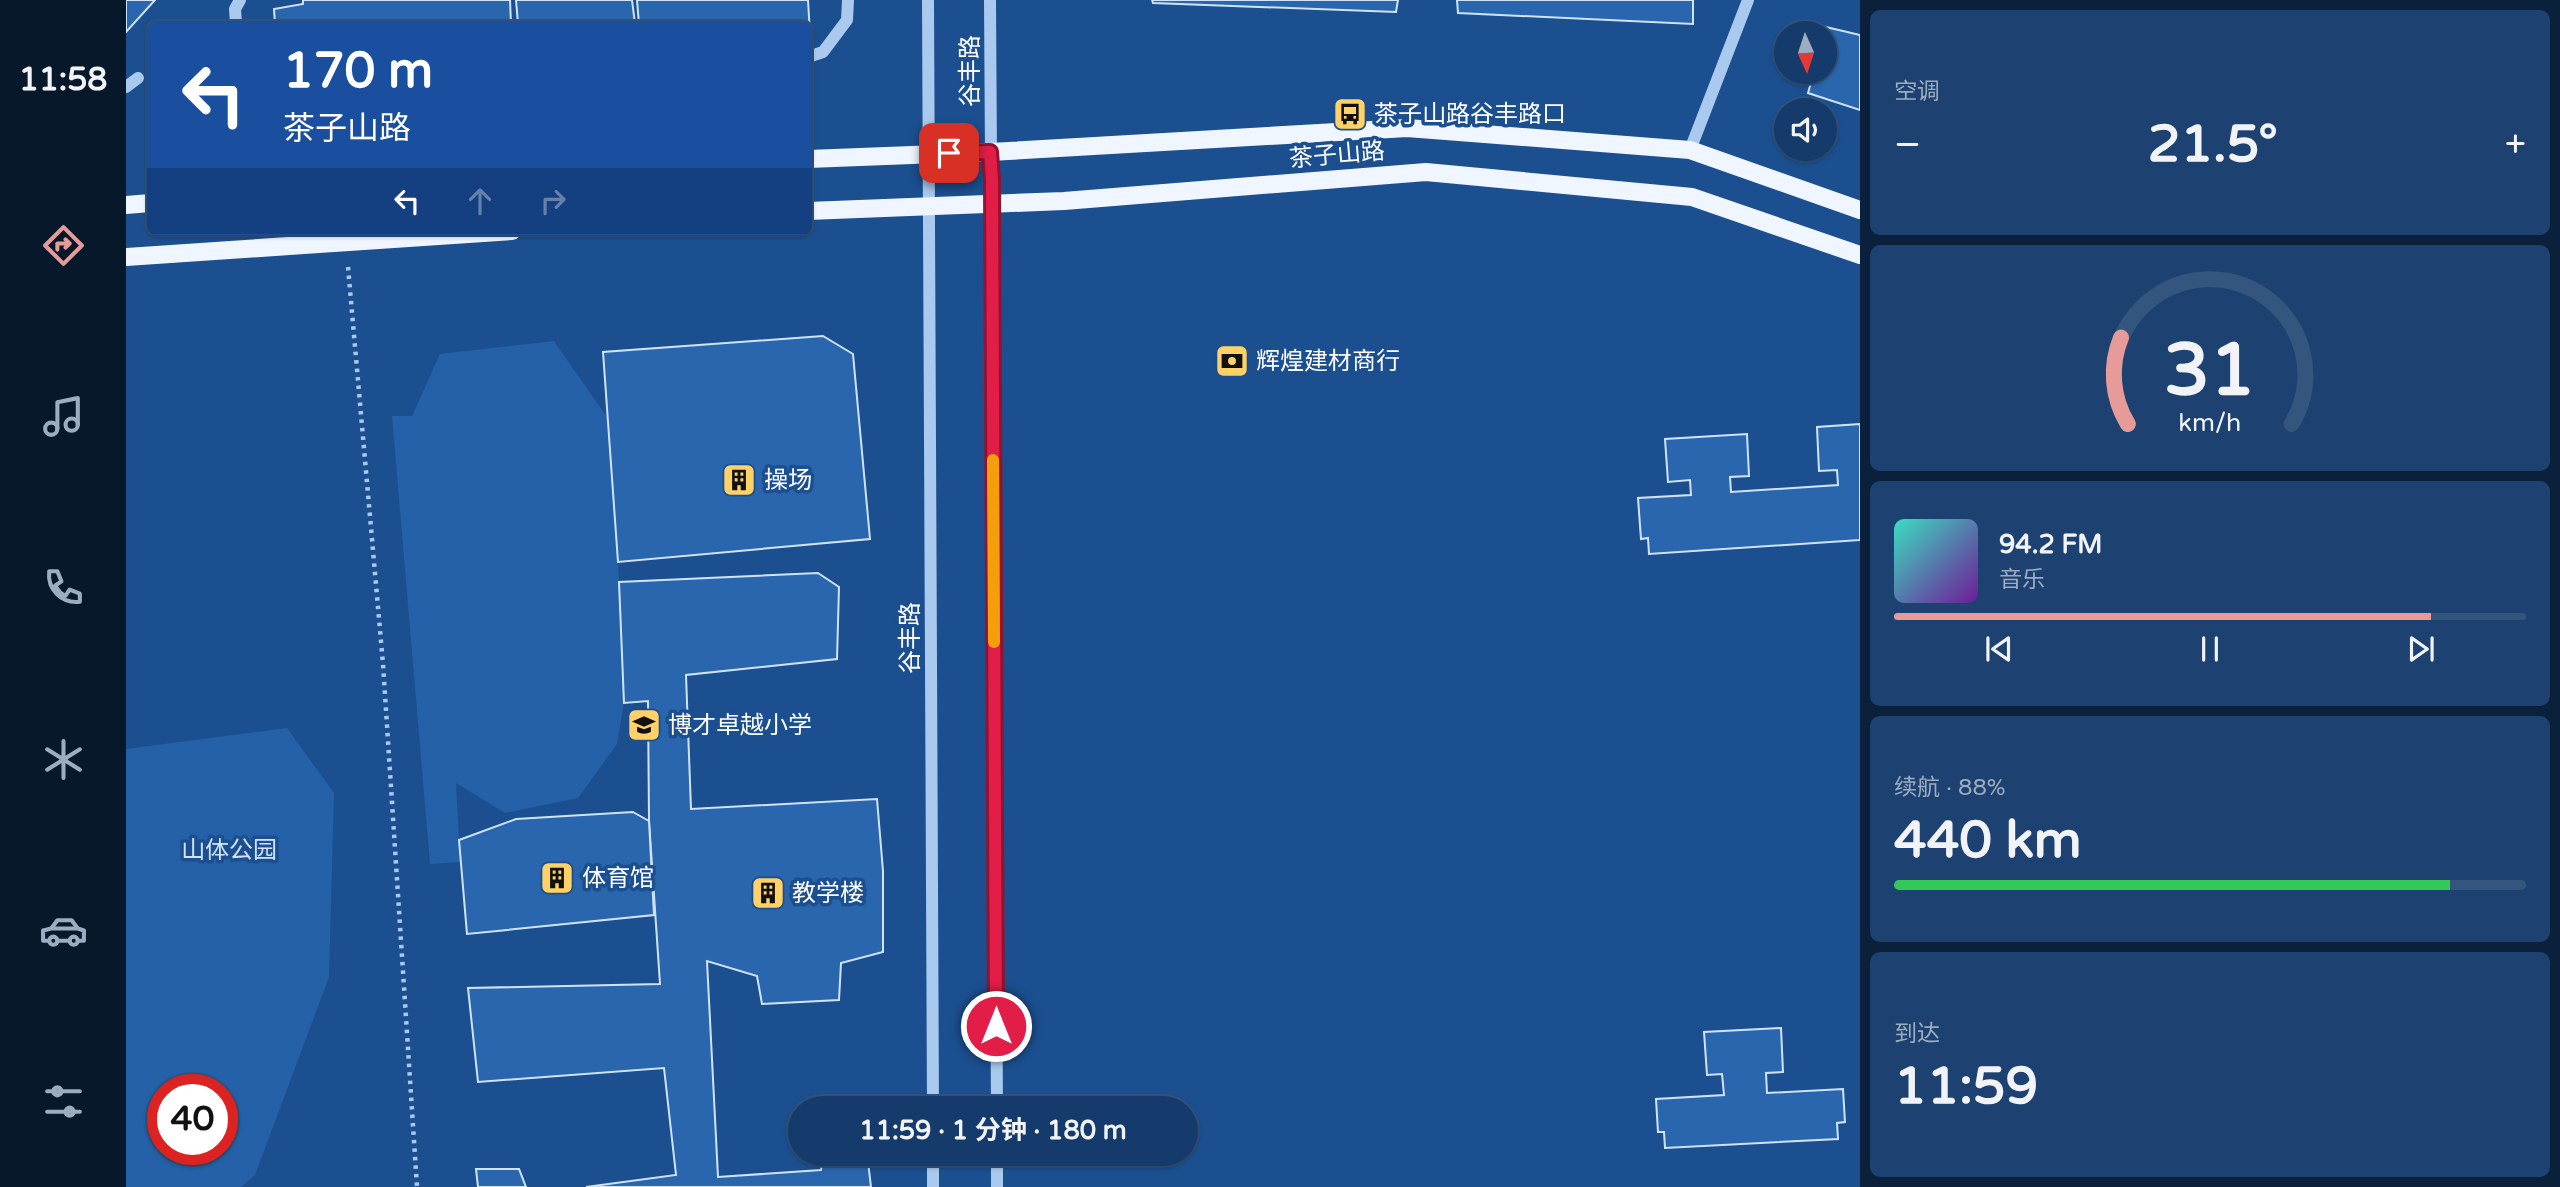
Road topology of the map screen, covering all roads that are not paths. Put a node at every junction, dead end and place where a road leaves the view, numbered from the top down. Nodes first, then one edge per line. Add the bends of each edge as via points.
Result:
1 (240, 0) edge
2 (848, 0) edge
3 (928, 0) edge
4 (990, 0) edge
5 (1748, 0) edge
6 (236, 21) edge
7 (812, 56) edge
8 (138, 78) dead end
9 (126, 87) edge
10 (1690, 150) junction
11 (990, 152) junction
12 (929, 154) junction
13 (812, 159) edge
14 (147, 203) edge
15 (992, 204) junction
16 (126, 205) edge
17 (929, 205) junction
18 (1860, 209) edge
19 (812, 211) edge
20 (451, 235) edge
21 (1860, 255) edge
22 (126, 257) edge
23 (933, 1096) edge
24 (997, 1096) edge
25 (933, 1166) edge
26 (997, 1166) edge
27 (933, 1187) edge
28 (997, 1187) edge

1 - 6 street
2 - 7 street via 847,20 823,52
3 - 12 street, 谷丰路
4 - 11 street, 谷丰路
5 - 10 street
8 - 9 street
10 - 11 main road, 茶子山路 via 1407,128
10 - 18 main road, 茶子山路
11 - 12 main road, 茶子山路
11 - 15 street, 谷丰路
12 - 13 main road, 茶子山路
12 - 17 street, 谷丰路
14 - 16 main road
15 - 17 main road, 茶子山路
15 - 21 main road, 茶子山路 via 1426,172 1692,197
15 - 24 street, 谷丰路
17 - 19 main road, 茶子山路
17 - 23 street, 谷丰路
20 - 22 main road
25 - 27 street
26 - 28 street

